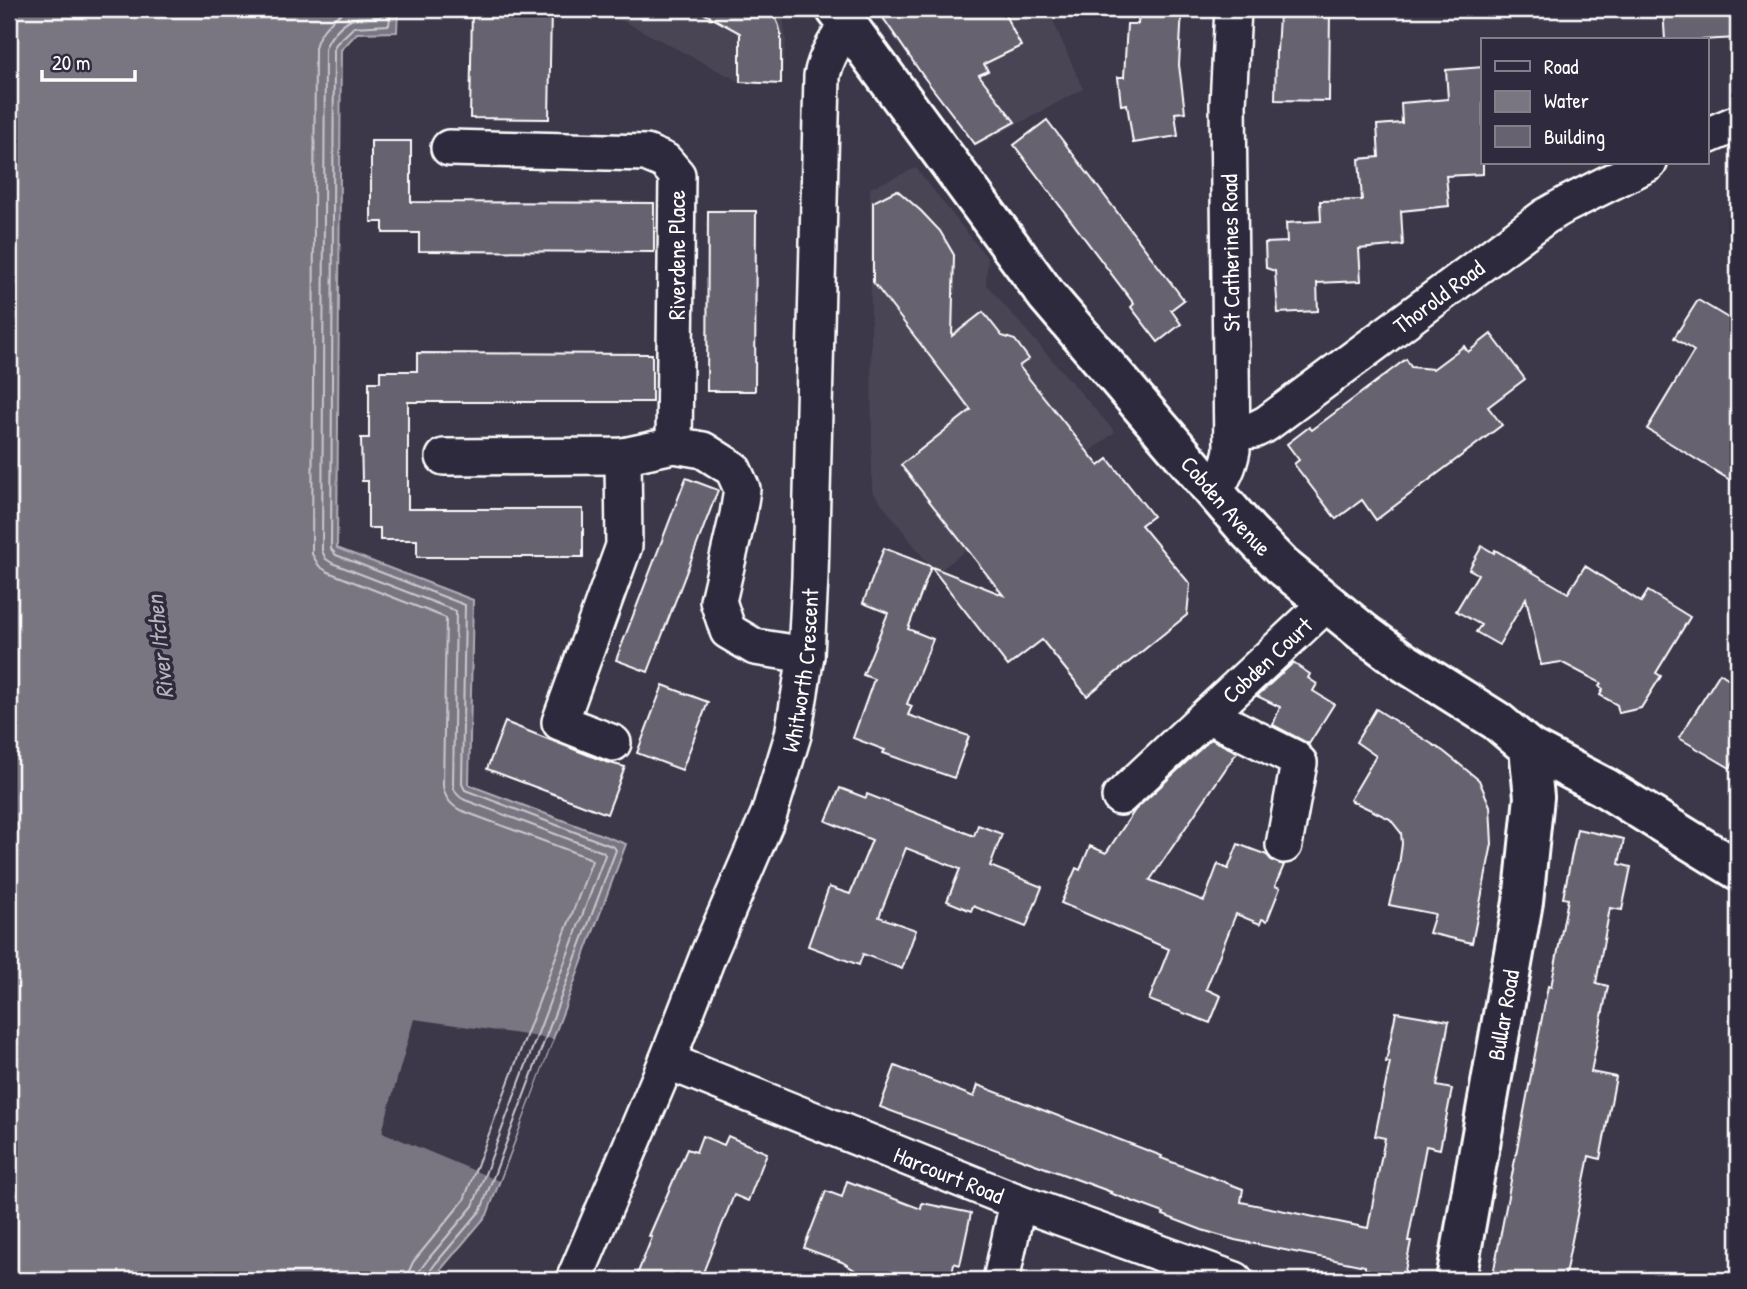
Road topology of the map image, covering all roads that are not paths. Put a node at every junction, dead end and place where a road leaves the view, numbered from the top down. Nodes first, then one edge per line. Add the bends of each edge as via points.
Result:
1 (1233, 9) edge
2 (842, 17) edge
3 (1738, 123) edge
4 (1708, 136) edge
5 (449, 148) dead end
6 (1647, 164) edge
7 (1232, 432) junction
8 (674, 445) junction
9 (623, 456) junction
10 (444, 457) dead end
11 (1213, 491) junction
12 (1328, 603) junction
13 (806, 655) junction
14 (1208, 715) junction
15 (613, 743) dead end
16 (1530, 748) junction
17 (1120, 797) dead end
18 (1284, 845) dead end
19 (1738, 870) edge
20 (667, 1061) junction
21 (1018, 1202) junction
22 (574, 1280) edge
23 (1001, 1280) edge
24 (1235, 1280) edge
25 (1456, 1280) edge

1 - 7 street, St Catherines Road via 1228,104
2 - 11 main road, Cobden Avenue via 1047,296
2 - 13 street, Whitworth Crescent via 824,64 821,96
3 - 4 street
5 - 8 street, Riverdene Place via 646,153 665,161 677,175
6 - 7 street, Thorold Road via 1546,216 1266,424
7 - 11 street, St Catherines Road via 1230,460
8 - 9 street
8 - 13 street via 703,450 733,469 742,489 718,601 728,631 755,647
9 - 10 street
9 - 15 street via 624,546 560,722
11 - 12 main road, Cobden Avenue via 1282,565
12 - 14 street, Cobden Court
12 - 16 main road, Cobden Avenue via 1402,661
13 - 20 street, Whitworth Crescent via 793,735 769,814
14 - 17 street, Cobden Court
14 - 18 street, Cobden Court via 1299,763
16 - 19 main road, Cobden Avenue via 1604,787
16 - 25 main road, Bullar Road via 1534,797 1523,902
20 - 21 street, Harcourt Road
20 - 22 street, Whitworth Crescent
21 - 23 street
21 - 24 street, Harcourt Road

